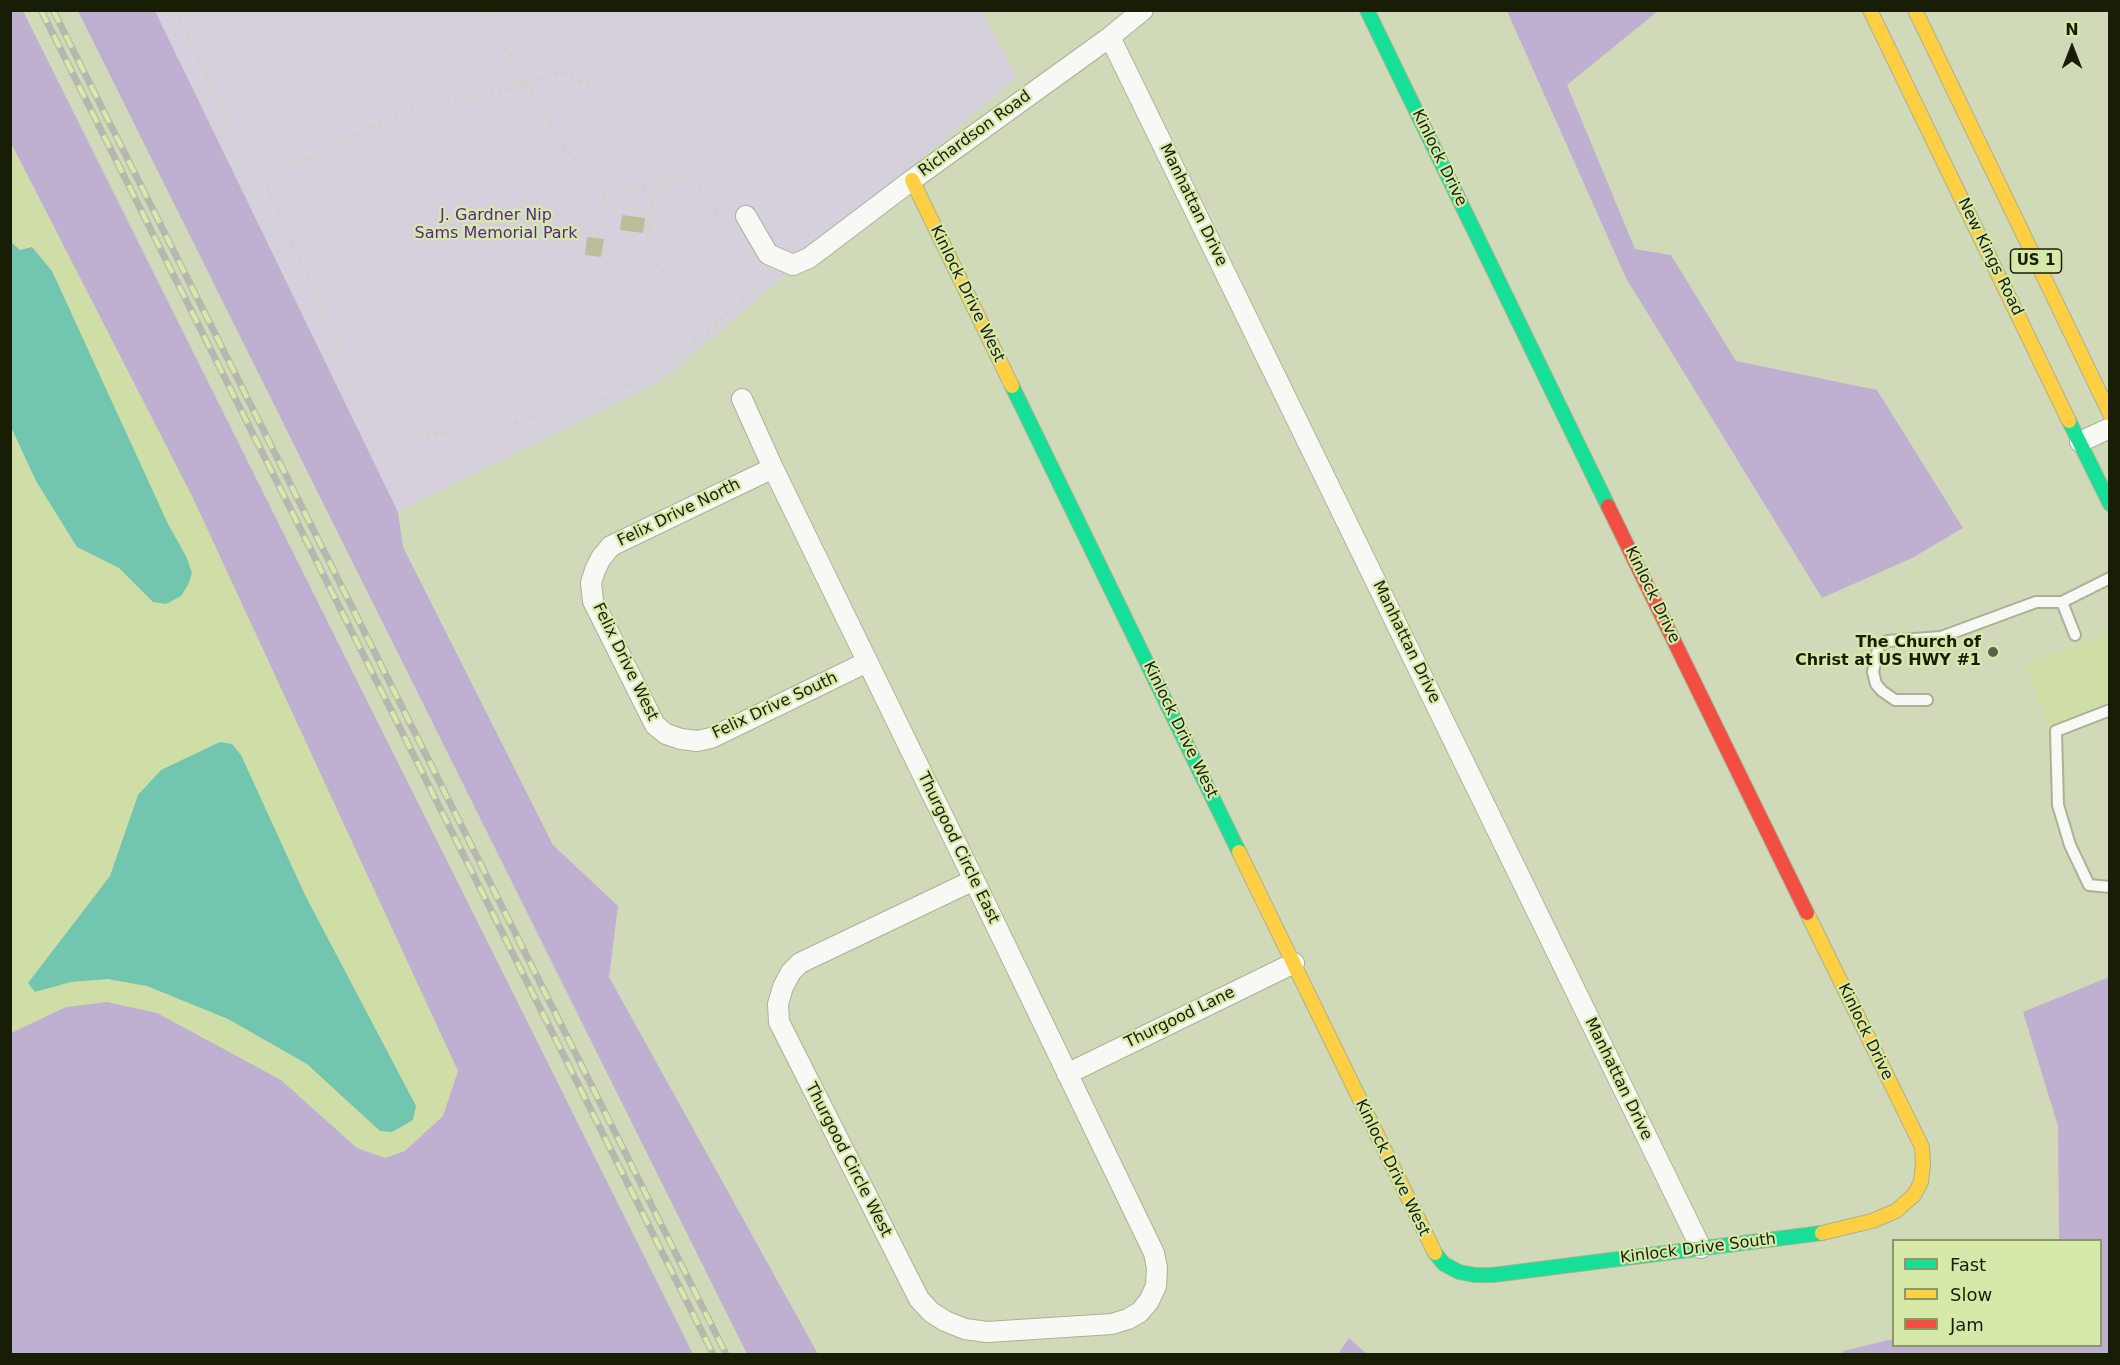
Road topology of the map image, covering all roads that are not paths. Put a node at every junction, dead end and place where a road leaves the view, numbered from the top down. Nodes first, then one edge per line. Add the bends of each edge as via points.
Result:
1 (1143, 10) edge
2 (1367, 10) edge
3 (1870, 10) edge
4 (1915, 10) edge
5 (1110, 37) junction
6 (912, 180) junction
7 (746, 216) dead end
8 (742, 399) dead end
9 (2109, 414) edge
10 (2109, 428) edge
11 (2080, 442) junction
12 (773, 468) junction
13 (2109, 504) edge
14 (595, 570) joint
15 (2109, 578) edge
16 (2062, 602) junction
17 (2075, 634) dead end
18 (867, 663) junction
19 (1927, 700) dead end
20 (2109, 710) edge
21 (681, 739) joint
22 (974, 880) junction
23 (2109, 887) edge
24 (1294, 963) junction
25 (1067, 1074) junction
26 (1921, 1182) joint
27 (1701, 1248) junction
28 (1459, 1272) joint
29 (1149, 1301) joint

1 - 5 street, Richardson Road
2 - 26 main road, Kinlock Drive via 1922,1147
3 - 11 main road, New Kings Road / US 1
4 - 9 main road, US 1
5 - 6 street, Richardson Road
5 - 27 street, Manhattan Drive
6 - 7 street, Richardson Road via 809,258 793,265 768,254
6 - 24 main road, Kinlock Drive West
8 - 12 street, Thurgood Circle East
10 - 11 street
11 - 13 main road, New Kings Road / US 1
12 - 14 street, Felix Drive North via 611,546
12 - 18 street, Thurgood Circle East
14 - 21 street, Felix Drive West via 591,583 593,601 655,725
15 - 16 lane
16 - 17 lane
16 - 19 lane via 2036,602 1941,637 1879,645 1873,672 1882,691 1894,700
18 - 21 street, Felix Drive South via 711,738
18 - 22 street, Thurgood Circle East
20 - 23 lane via 2056,731 2058,805 2070,845 2089,885
22 - 25 street, Thurgood Circle East
22 - 29 street, Thurgood Circle West via 801,963 783,987 778,1004 779,1022 919,1299 931,1312 965,1329 987,1332 1112,1324 1140,1312
24 - 25 street, Thurgood Lane
24 - 28 main road, Kinlock Drive West via 1433,1251 1444,1264
25 - 29 street, Thurgood Circle East via 1154,1253 1156,1286
26 - 27 main road, Kinlock Drive South via 1914,1195 1896,1211 1872,1221 1819,1234
27 - 28 main road, Kinlock Drive South via 1493,1275

